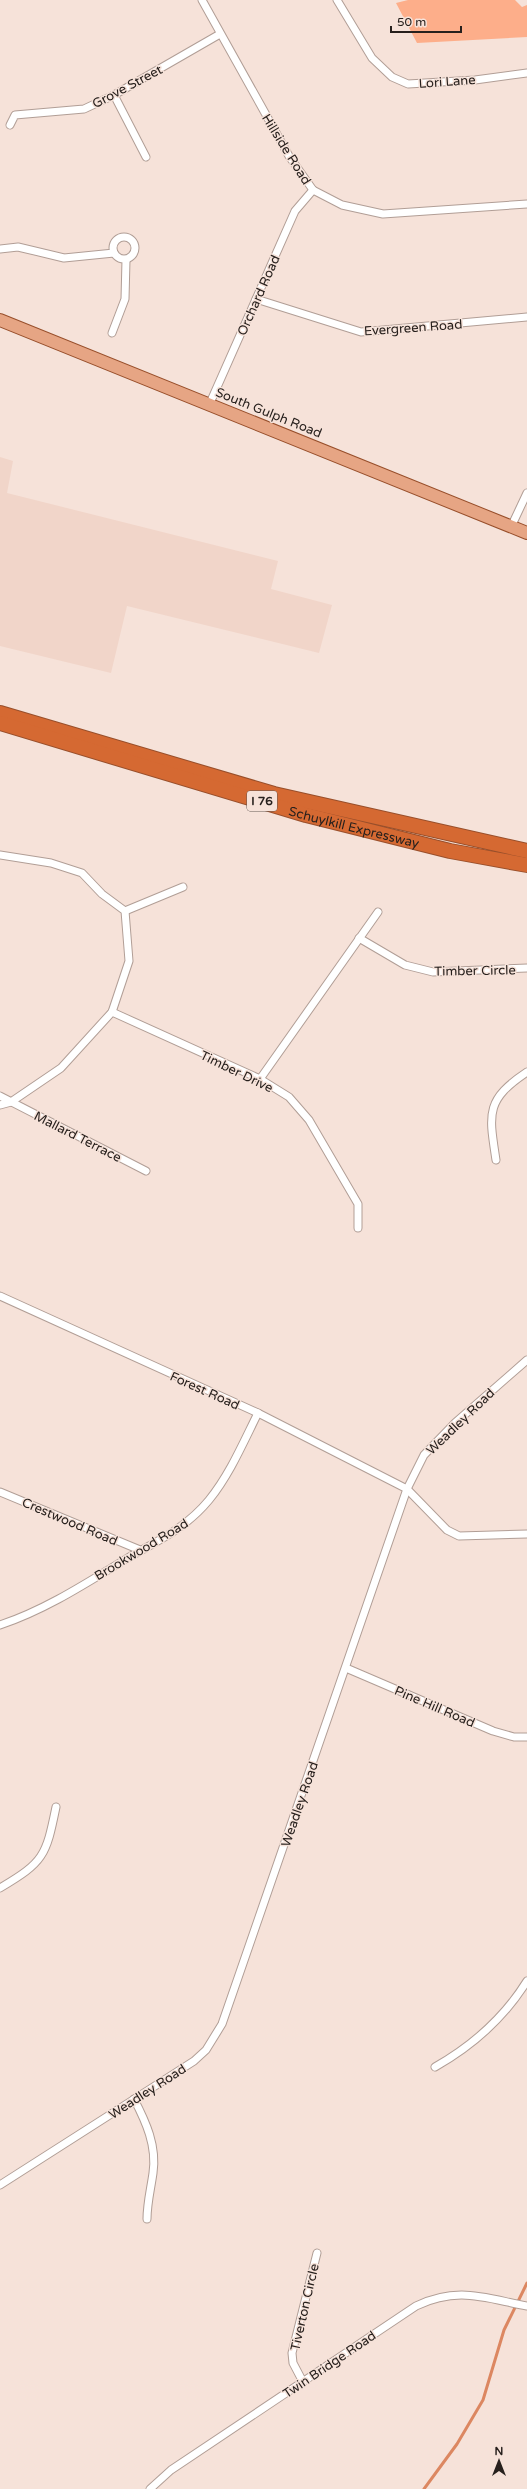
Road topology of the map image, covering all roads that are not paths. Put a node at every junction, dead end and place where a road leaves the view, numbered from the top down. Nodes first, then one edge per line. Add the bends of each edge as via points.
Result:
1 (202, 0) edge
2 (338, 0) edge
3 (220, 34) junction
4 (527, 73) edge
5 (114, 95) junction
6 (10, 125) dead end
7 (146, 157) dead end
8 (313, 190) junction
9 (527, 204) edge
10 (0, 249) edge
11 (114, 253) junction
12 (126, 260) junction
13 (256, 299) junction
14 (527, 317) edge
15 (0, 320) edge
16 (112, 333) dead end
17 (210, 403) junction
18 (527, 493) edge
19 (511, 527) junction
20 (527, 533) edge
21 (0, 713) edge
22 (0, 723) edge
23 (527, 851) edge
24 (0, 855) edge
25 (527, 865) edge
26 (183, 887) dead end
27 (125, 911) junction
28 (378, 912) dead end
29 (359, 938) junction
30 (527, 968) edge
31 (112, 1012) junction
32 (527, 1072) edge
33 (260, 1079) junction
34 (0, 1096) edge
35 (12, 1102) junction
36 (0, 1105) edge
37 (496, 1160) dead end
38 (146, 1171) dead end
39 (358, 1228) dead end
40 (0, 1296) edge
41 (527, 1360) edge
42 (258, 1413) junction
43 (407, 1489) junction
44 (0, 1492) edge
45 (527, 1534) edge
46 (140, 1550) junction
47 (0, 1625) edge
48 (346, 1668) junction
49 (527, 1736) edge
50 (56, 1807) dead end
51 (0, 1888) edge
52 (527, 1981) edge
53 (435, 2067) dead end
54 (134, 2099) junction
55 (0, 2185) edge
56 (146, 2219) dead end
57 (317, 2253) dead end
58 (527, 2306) edge
59 (303, 2382) junction
60 (150, 2489) edge

1 - 3 street, Hillside Road
2 - 4 street, Lori Lane via 372,58 392,77 408,84 475,80
3 - 5 street, Grove Street
3 - 8 street, Hillside Road via 289,156
5 - 6 street, Grove Street via 84,109 15,115
5 - 7 street
8 - 9 street, Hillside Road via 342,205 383,214
8 - 13 street, Orchard Road via 295,211
10 - 11 street via 18,246 64,258
11 - 12 street
11 - 12 street via 115,242 121,237 129,238 135,243 136,250 132,257
12 - 16 street via 125,299
13 - 14 street, Evergreen Road via 361,332
13 - 17 street, Orchard Road
15 - 17 main road, South Gulph Road
17 - 19 main road, South Gulph Road
18 - 19 street
19 - 20 main road, South Gulph Road
21 - 23 highway, Schuylkill Expressway / I 76 via 274,794
22 - 25 highway, Schuylkill Expressway / I 76 via 313,817 450,851
24 - 27 street via 51,863 82,873 102,894
26 - 27 street
27 - 31 street via 129,961
28 - 29 street
29 - 30 street, Timber Circle via 404,965 433,972
29 - 33 street
31 - 33 street, Timber Drive
31 - 35 street via 62,1068
32 - 37 street via 507,1085 493,1104 491,1128
33 - 39 street, Timber Drive via 289,1098 309,1120 358,1204
34 - 35 street, Mallard Terrace
35 - 36 street
35 - 38 street, Mallard Terrace
40 - 42 street, Forest Road
41 - 43 street, Weadley Road via 455,1423 424,1455
42 - 43 street, Forest Road
42 - 46 street, Brookwood Road via 230,1471 209,1500 186,1525
43 - 45 street, Forest Road via 448,1530 459,1536
43 - 48 street, Weadley Road
44 - 46 street, Crestwood Road
46 - 47 street, Brookwood Road via 57,1600 26,1616
48 - 49 street, Pine Hill Road via 493,1731
48 - 54 street, Weadley Road via 222,2024 210,2044 194,2061
50 - 51 street via 48,1844 37,1863 29,1871
52 - 53 street via 507,2008 471,2044
54 - 55 street, Weadley Road
54 - 56 street via 146,2121 153,2152
57 - 59 street, Tiverton Circle via 292,2353 293,2363
58 - 59 street, Twin Bridge Road via 468,2294 451,2294 430,2299
59 - 60 street, Twin Bridge Road via 171,2470

